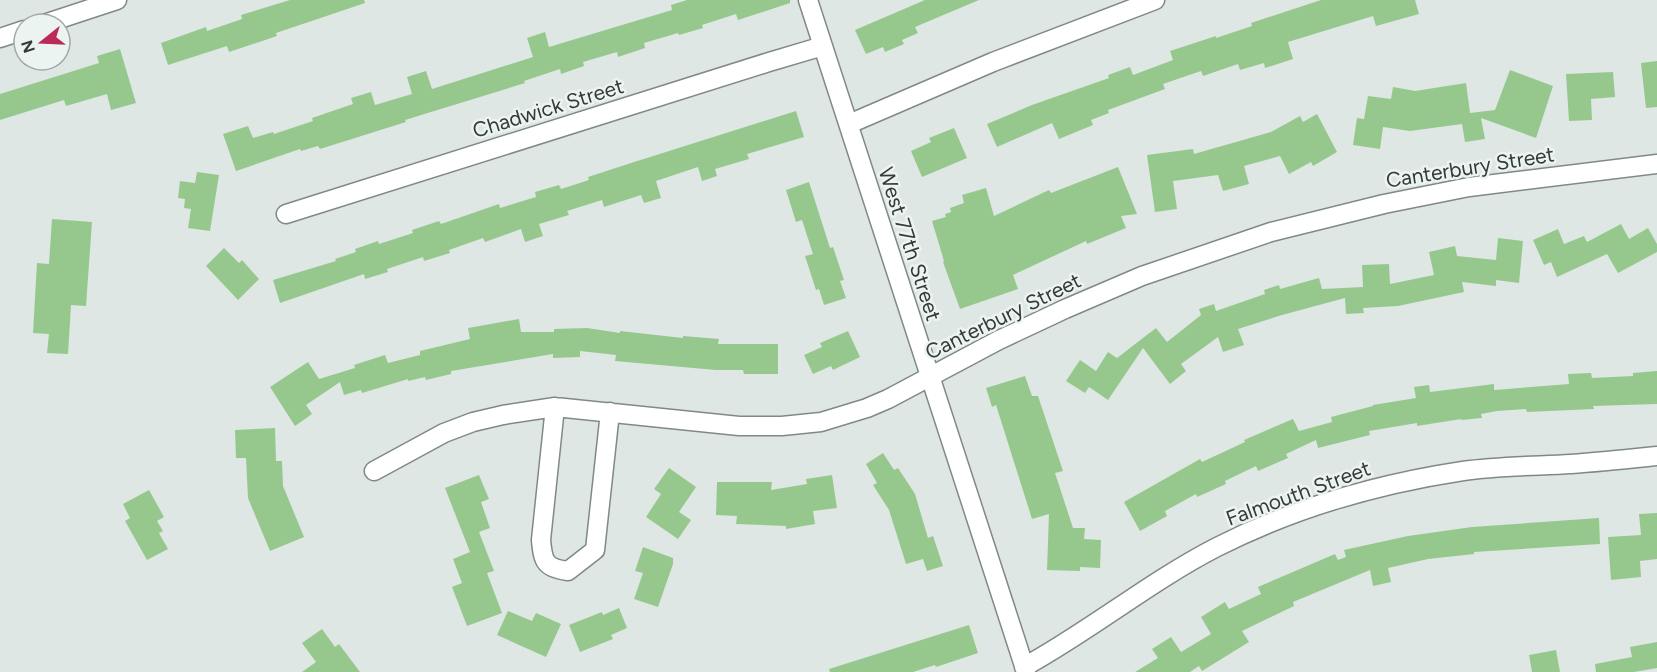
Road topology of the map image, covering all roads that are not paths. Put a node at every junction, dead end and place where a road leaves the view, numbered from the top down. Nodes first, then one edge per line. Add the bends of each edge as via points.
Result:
1 (117, 0) edge
2 (808, 0) edge
3 (1155, 0) edge
4 (72, 15) edge
5 (823, 46) junction
6 (849, 124) junction
7 (1657, 164) edge
8 (286, 214) dead end
9 (930, 377) junction
10 (555, 407) junction
11 (610, 412) junction
12 (1657, 456) edge
13 (374, 471) dead end
14 (1025, 669) edge

1 - 4 street
2 - 5 street, West 77th Street
3 - 6 street via 993,62
5 - 6 street, West 77th Street
5 - 8 street, Chadwick Street
6 - 9 street, West 77th Street
7 - 9 street, Canterbury Street via 1469,187 1271,232 1142,276 999,340
9 - 11 street, Canterbury Street via 867,408 820,422 739,426
9 - 14 street, West 77th Street
10 - 11 street, Canterbury Street
10 - 11 street via 541,540 547,564 568,571 595,550
10 - 13 street, Canterbury Street via 463,425
12 - 14 street, Falmouth Street via 1463,471 1390,484 1333,500 1216,548

